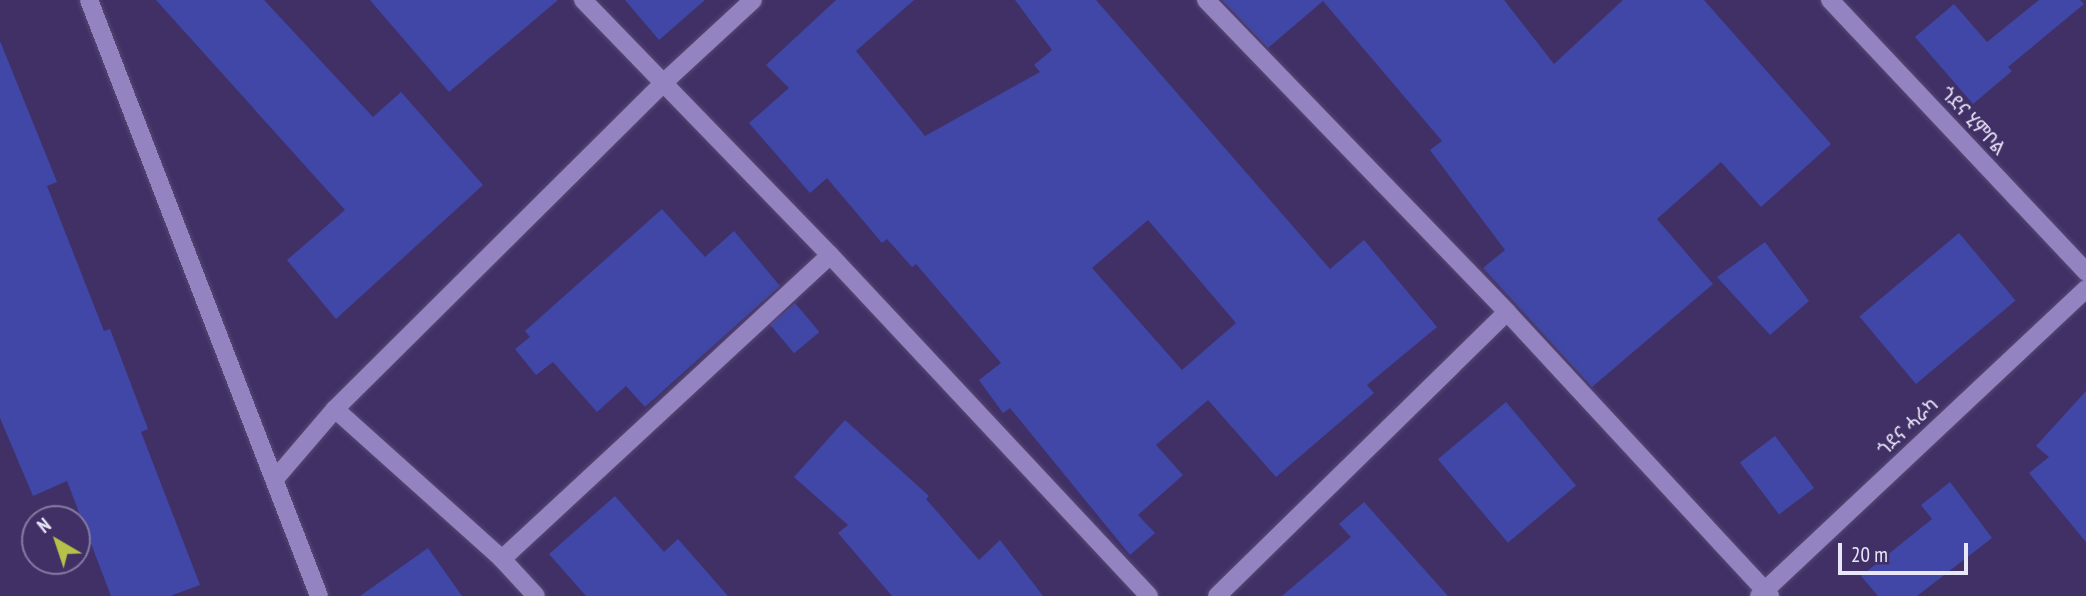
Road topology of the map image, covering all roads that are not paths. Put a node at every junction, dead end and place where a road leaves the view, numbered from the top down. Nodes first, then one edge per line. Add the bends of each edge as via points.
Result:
1 (89, 0) edge
2 (583, 0) edge
3 (753, 0) edge
4 (1206, 0) edge
5 (1830, 0) edge
6 (661, 85) junction
7 (830, 255) junction
8 (2086, 272) edge
9 (2086, 289) edge
10 (1507, 313) junction
11 (335, 409) junction
12 (275, 479) junction
13 (502, 559) junction
14 (1765, 594) edge
15 (319, 596) edge
16 (536, 596) edge
17 (1149, 596) edge
18 (1217, 596) edge

1 - 12 street
2 - 6 street
3 - 6 street
4 - 10 street
5 - 8 street, ጎደና ሂምቦል
6 - 7 street
6 - 11 street
7 - 13 street
7 - 17 street
9 - 14 street, ጎደና ሓራካ
10 - 14 street
10 - 18 street
11 - 12 street
11 - 13 street
12 - 15 street
13 - 16 street

